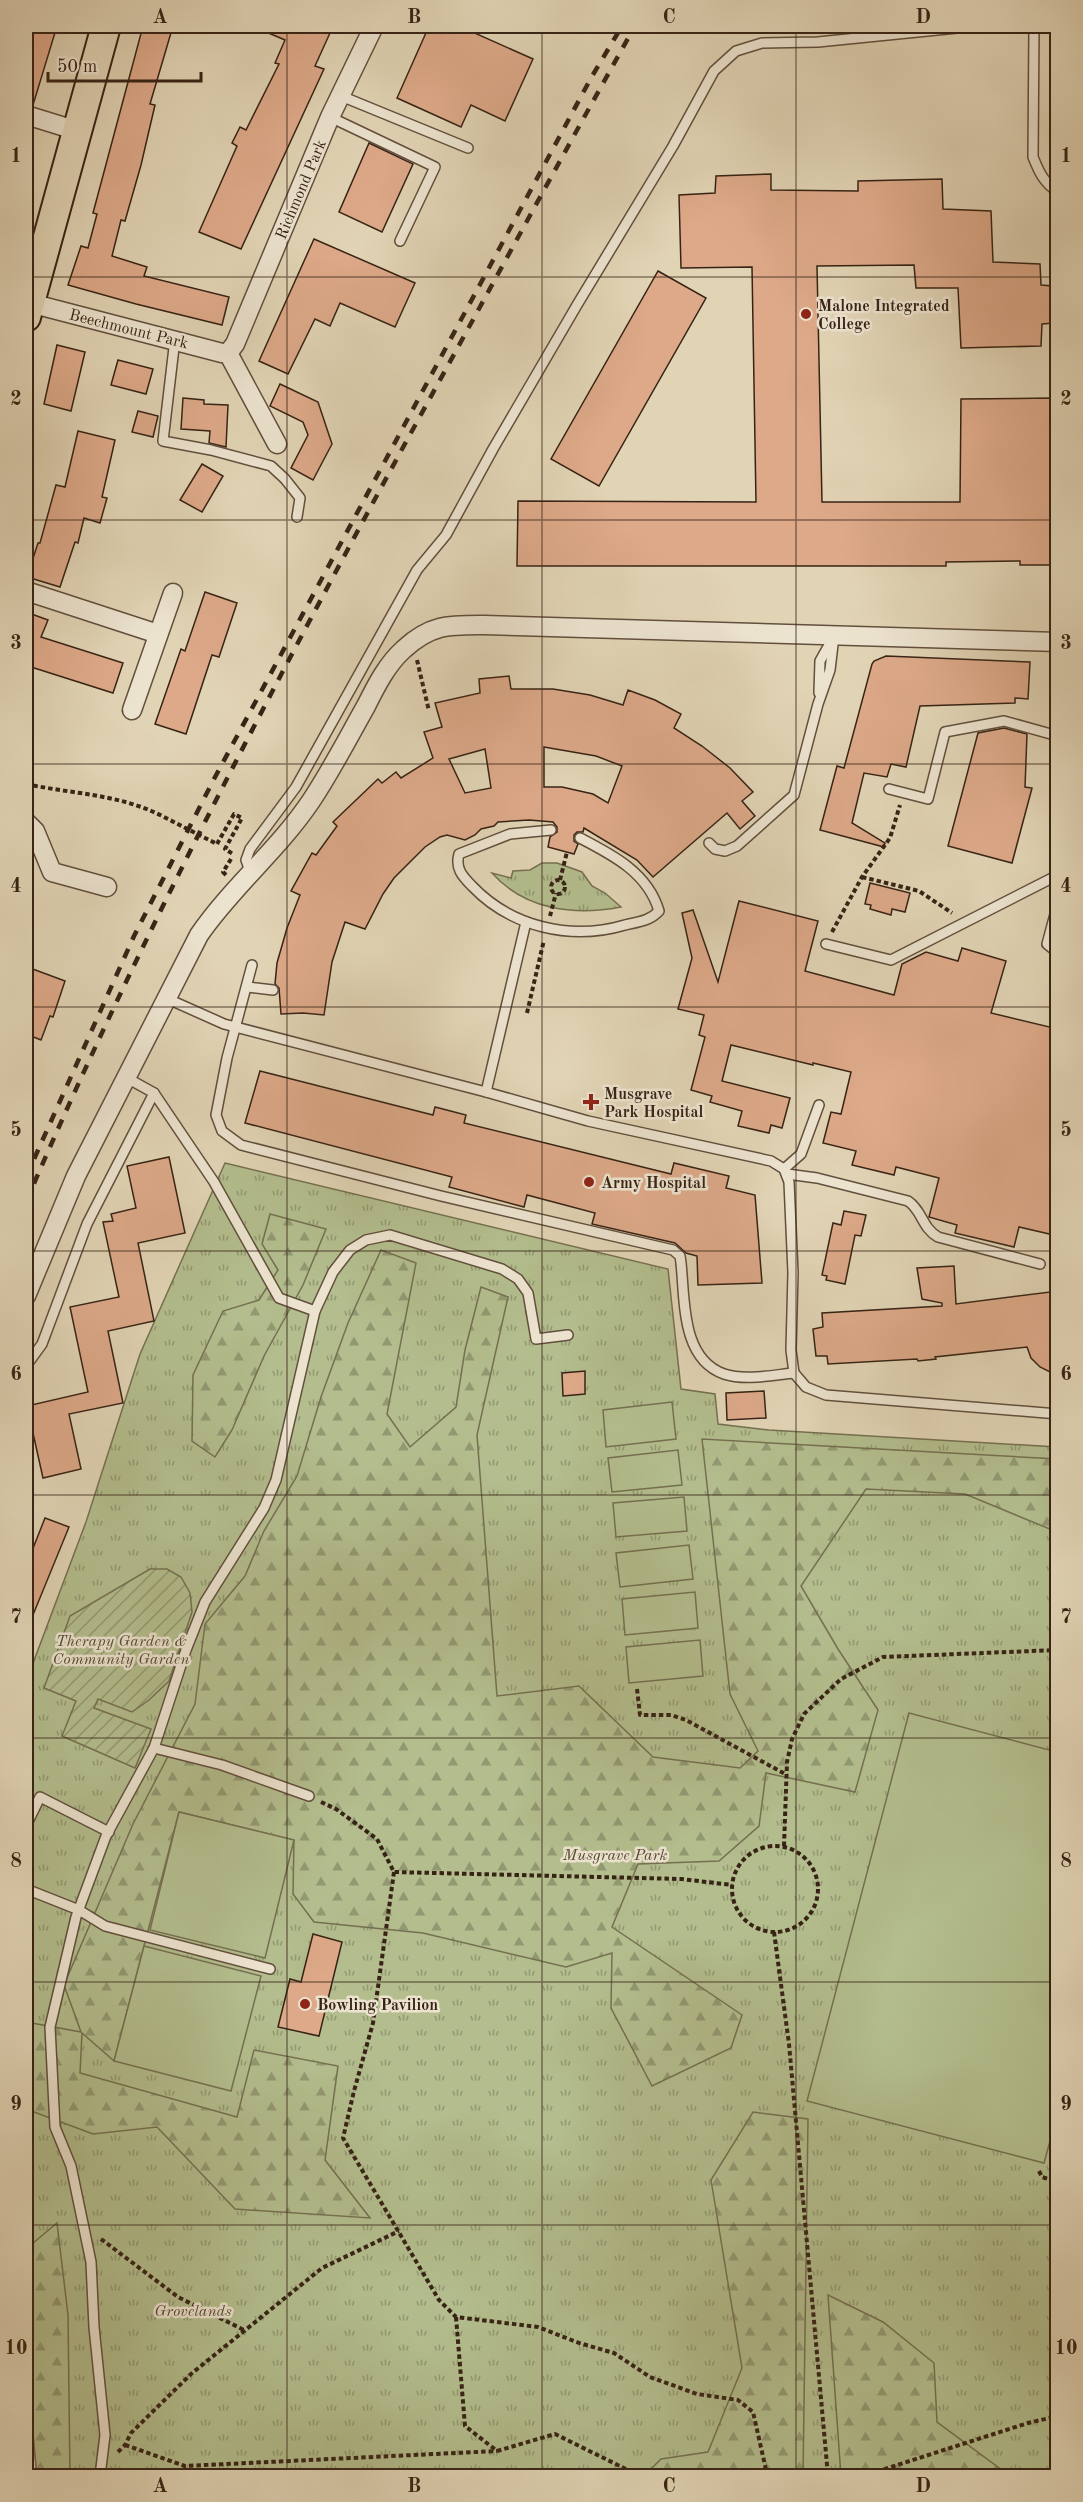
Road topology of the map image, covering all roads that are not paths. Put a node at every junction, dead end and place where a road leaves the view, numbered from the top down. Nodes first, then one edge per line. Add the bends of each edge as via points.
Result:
1 (106, 26) edge
2 (374, 26) edge
3 (977, 26) edge
4 (1034, 26) edge
5 (341, 96) junction
6 (26, 115) edge
7 (330, 117) junction
8 (78, 131) junction
9 (468, 148) dead end
10 (1058, 192) edge
11 (400, 241) dead end
12 (28, 310) edge
13 (175, 339) junction
14 (228, 352) junction
15 (277, 444) dead end
16 (297, 517) dead end
17 (26, 591) edge
18 (173, 593) dead end
19 (158, 634) junction
20 (834, 636) junction
21 (1058, 642) edge
22 (132, 710) dead end
23 (1058, 736) edge
24 (888, 789) dead end
25 (26, 822) edge
26 (551, 830) dead end
27 (580, 838) dead end
28 (710, 843) dead end
29 (252, 874) junction
30 (1058, 875) edge
31 (107, 887) dead end
32 (1058, 903) edge
33 (526, 922) junction
34 (826, 944) road end
35 (1058, 953) edge
36 (252, 965) dead end
37 (248, 987) junction
38 (273, 990) dead end
39 (168, 999) junction
40 (236, 1028) junction
41 (127, 1078) junction
42 (486, 1092) junction
43 (154, 1093) junction
44 (819, 1105) dead end
45 (786, 1172) junction
46 (1040, 1264) dead end
47 (26, 1296) edge
48 (315, 1311) junction
49 (568, 1335) dead end
50 (26, 1366) edge
51 (794, 1373) junction
52 (1058, 1414) edge
53 (154, 1748) junction
54 (309, 1796) road end
55 (26, 1826) edge
56 (109, 1832) junction
57 (26, 1889) edge
58 (79, 1910) junction
59 (270, 1969) dead end
60 (100, 2476) edge

1 - 8 main road
2 - 5 street, Richmond Park
3 - 29 lane via 818,42 762,43 736,51 714,71 499,438 446,536 417,570 296,787 250,849 246,860
4 - 10 lane via 1034,157 1040,174
5 - 7 street, Richmond Park
5 - 9 lane
6 - 8 street
7 - 11 lane via 435,167
7 - 14 street, Richmond Park via 235,344
8 - 12 main road
12 - 13 street, Beechmount Park
13 - 14 street, Beechmount Park
13 - 16 lane via 163,441 271,466 300,498
14 - 15 street
17 - 19 street
18 - 19 street
19 - 22 street
20 - 21 street
20 - 28 lane via 820,661 818,704 794,795 737,846 724,851
20 - 29 street via 446,625 413,641 382,675 311,801
23 - 24 lane via 1004,721 945,732 928,799
25 - 31 street via 35,831 52,872
26 - 33 lane via 510,834 459,854 461,875 478,893 498,909
27 - 33 lane via 624,863 646,883 658,911 652,918 605,931 546,929
29 - 39 street via 210,919
30 - 34 lane via 891,960
32 - 35 lane via 1047,944
33 - 42 lane
36 - 37 lane
37 - 38 lane
37 - 40 lane
39 - 40 lane
39 - 41 street
40 - 42 lane
40 - 51 lane via 216,1115 222,1131 242,1145 673,1250 680,1256 688,1328 705,1361 736,1377
41 - 43 lane
41 - 47 street via 76,1176
42 - 45 lane via 588,1121 771,1161
43 - 48 lane via 214,1182 279,1298
43 - 50 lane via 87,1224 42,1344
44 - 45 lane via 801,1154
45 - 46 lane via 908,1201 916,1206 930,1233 938,1237
45 - 51 lane via 793,1273 790,1350
48 - 49 lane via 333,1272 350,1250 366,1240 390,1235 502,1269 519,1279 528,1293 536,1339
48 - 53 lane via 276,1480 264,1508 205,1602
51 - 52 lane via 806,1387 826,1395
53 - 54 lane via 222,1765
53 - 56 lane
55 - 56 lane via 40,1797
56 - 58 lane
57 - 58 lane
58 - 59 lane via 105,1926
58 - 60 lane via 50,2026 55,2127 71,2166 92,2262 105,2435

